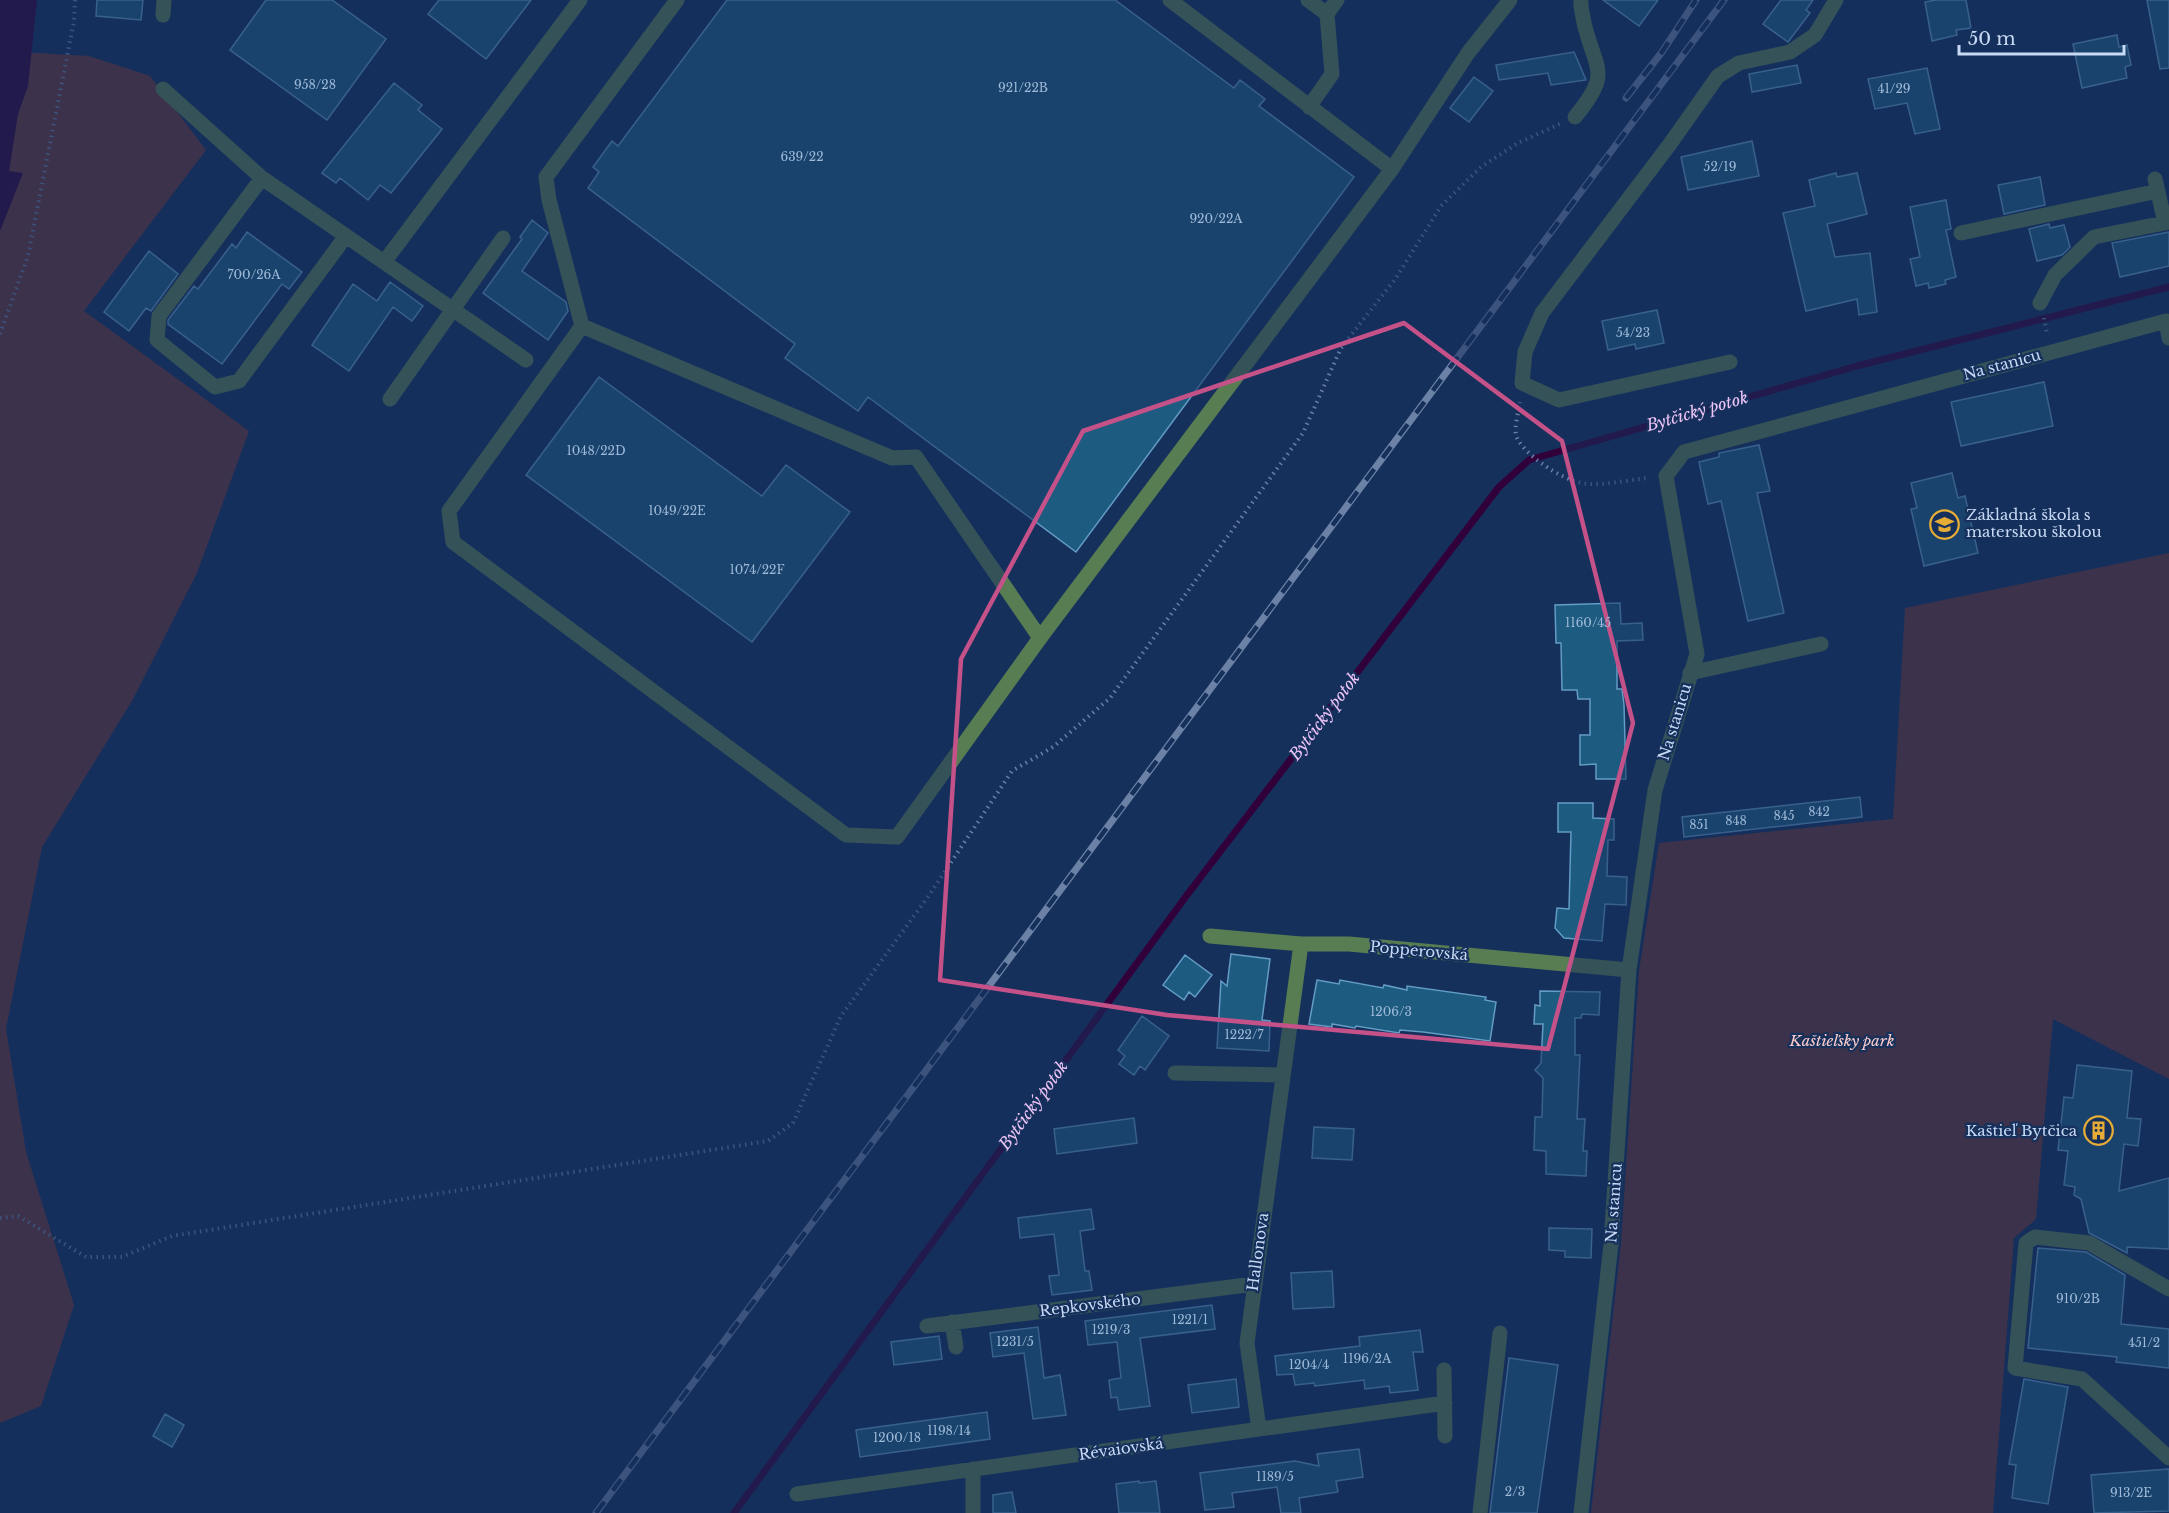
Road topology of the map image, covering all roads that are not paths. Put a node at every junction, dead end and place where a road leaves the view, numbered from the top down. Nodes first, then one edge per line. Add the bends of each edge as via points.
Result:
1 (579, 0) edge
2 (676, 0) edge
3 (1170, 0) edge
4 (1308, 0) edge
5 (1337, 0) edge
6 (1510, 0) edge
7 (1836, 0) edge
8 (1578, 1) edge
9 (1327, 14) junction
10 (163, 89) dead end
11 (1309, 107) junction
12 (1575, 117) dead end
13 (1392, 169) junction
14 (262, 178) junction
15 (2167, 223) edge
16 (1961, 233) dead end
17 (346, 236) junction
18 (503, 238) dead end
19 (385, 261) junction
20 (2040, 303) dead end
21 (453, 309) junction
22 (582, 326) junction
23 (2169, 338) edge
24 (526, 360) dead end
25 (1730, 362) dead end
26 (390, 399) dead end
27 (1040, 638) junction
28 (1821, 644) dead end
29 (1690, 674) junction
30 (1210, 936) dead end
31 (1301, 944) junction
32 (1629, 970) junction
33 (1175, 1073) dead end
34 (1282, 1075) junction
35 (1254, 1284) junction
36 (2169, 1289) edge
37 (952, 1322) junction
38 (927, 1326) dead end
39 (1500, 1333) dead end
40 (956, 1347) dead end
41 (1444, 1371) dead end
42 (1445, 1403) junction
43 (1259, 1429) junction
44 (1445, 1436) dead end
45 (2169, 1458) edge
46 (973, 1469) junction
47 (796, 1494) dead end
48 (973, 1513) edge
49 (1480, 1513) edge
50 (1581, 1513) edge

1 - 19 street
2 - 22 street via 546,177
3 - 11 street
4 - 9 street
5 - 9 street
6 - 13 street via 1468,53
7 - 25 street via 1815,34 1790,52 1739,63 1718,76 1542,314 1525,352 1522,383 1559,400
8 - 12 street via 1599,69 1594,93
9 - 11 street via 1332,74
10 - 14 street
11 - 13 street
13 - 27 street
14 - 17 street
14 - 17 street via 159,316 158,340 215,387 239,381
15 - 16 street via 2157,185
15 - 20 street via 2094,237 2055,275
17 - 19 street
18 - 21 street
19 - 21 street
21 - 24 street
21 - 26 street
22 - 27 street via 892,458 916,457
22 - 27 street via 449,511 453,542 846,835 897,837
23 - 29 street, Na stanicu via 2166,321 1684,452 1666,476 1697,654
28 - 29 street
29 - 32 street, Na stanicu via 1654,790
30 - 31 street, Popperovská
31 - 32 street, Popperovská via 1349,944
31 - 34 street, Hallonova
32 - 50 street, Na stanicu via 1611,1244
33 - 34 street
34 - 35 street, Hallonova
35 - 37 street, Repkovského
35 - 43 street, Hallonova via 1247,1343
36 - 45 street via 2089,1243 2035,1236 2026,1243 2015,1368 2082,1379
37 - 38 street, Repkovského
37 - 40 street
39 - 49 street
41 - 42 street
42 - 43 street, Révaiovská
42 - 44 street
43 - 46 street, Révaiovská
46 - 47 street, Révaiovská
46 - 48 street

